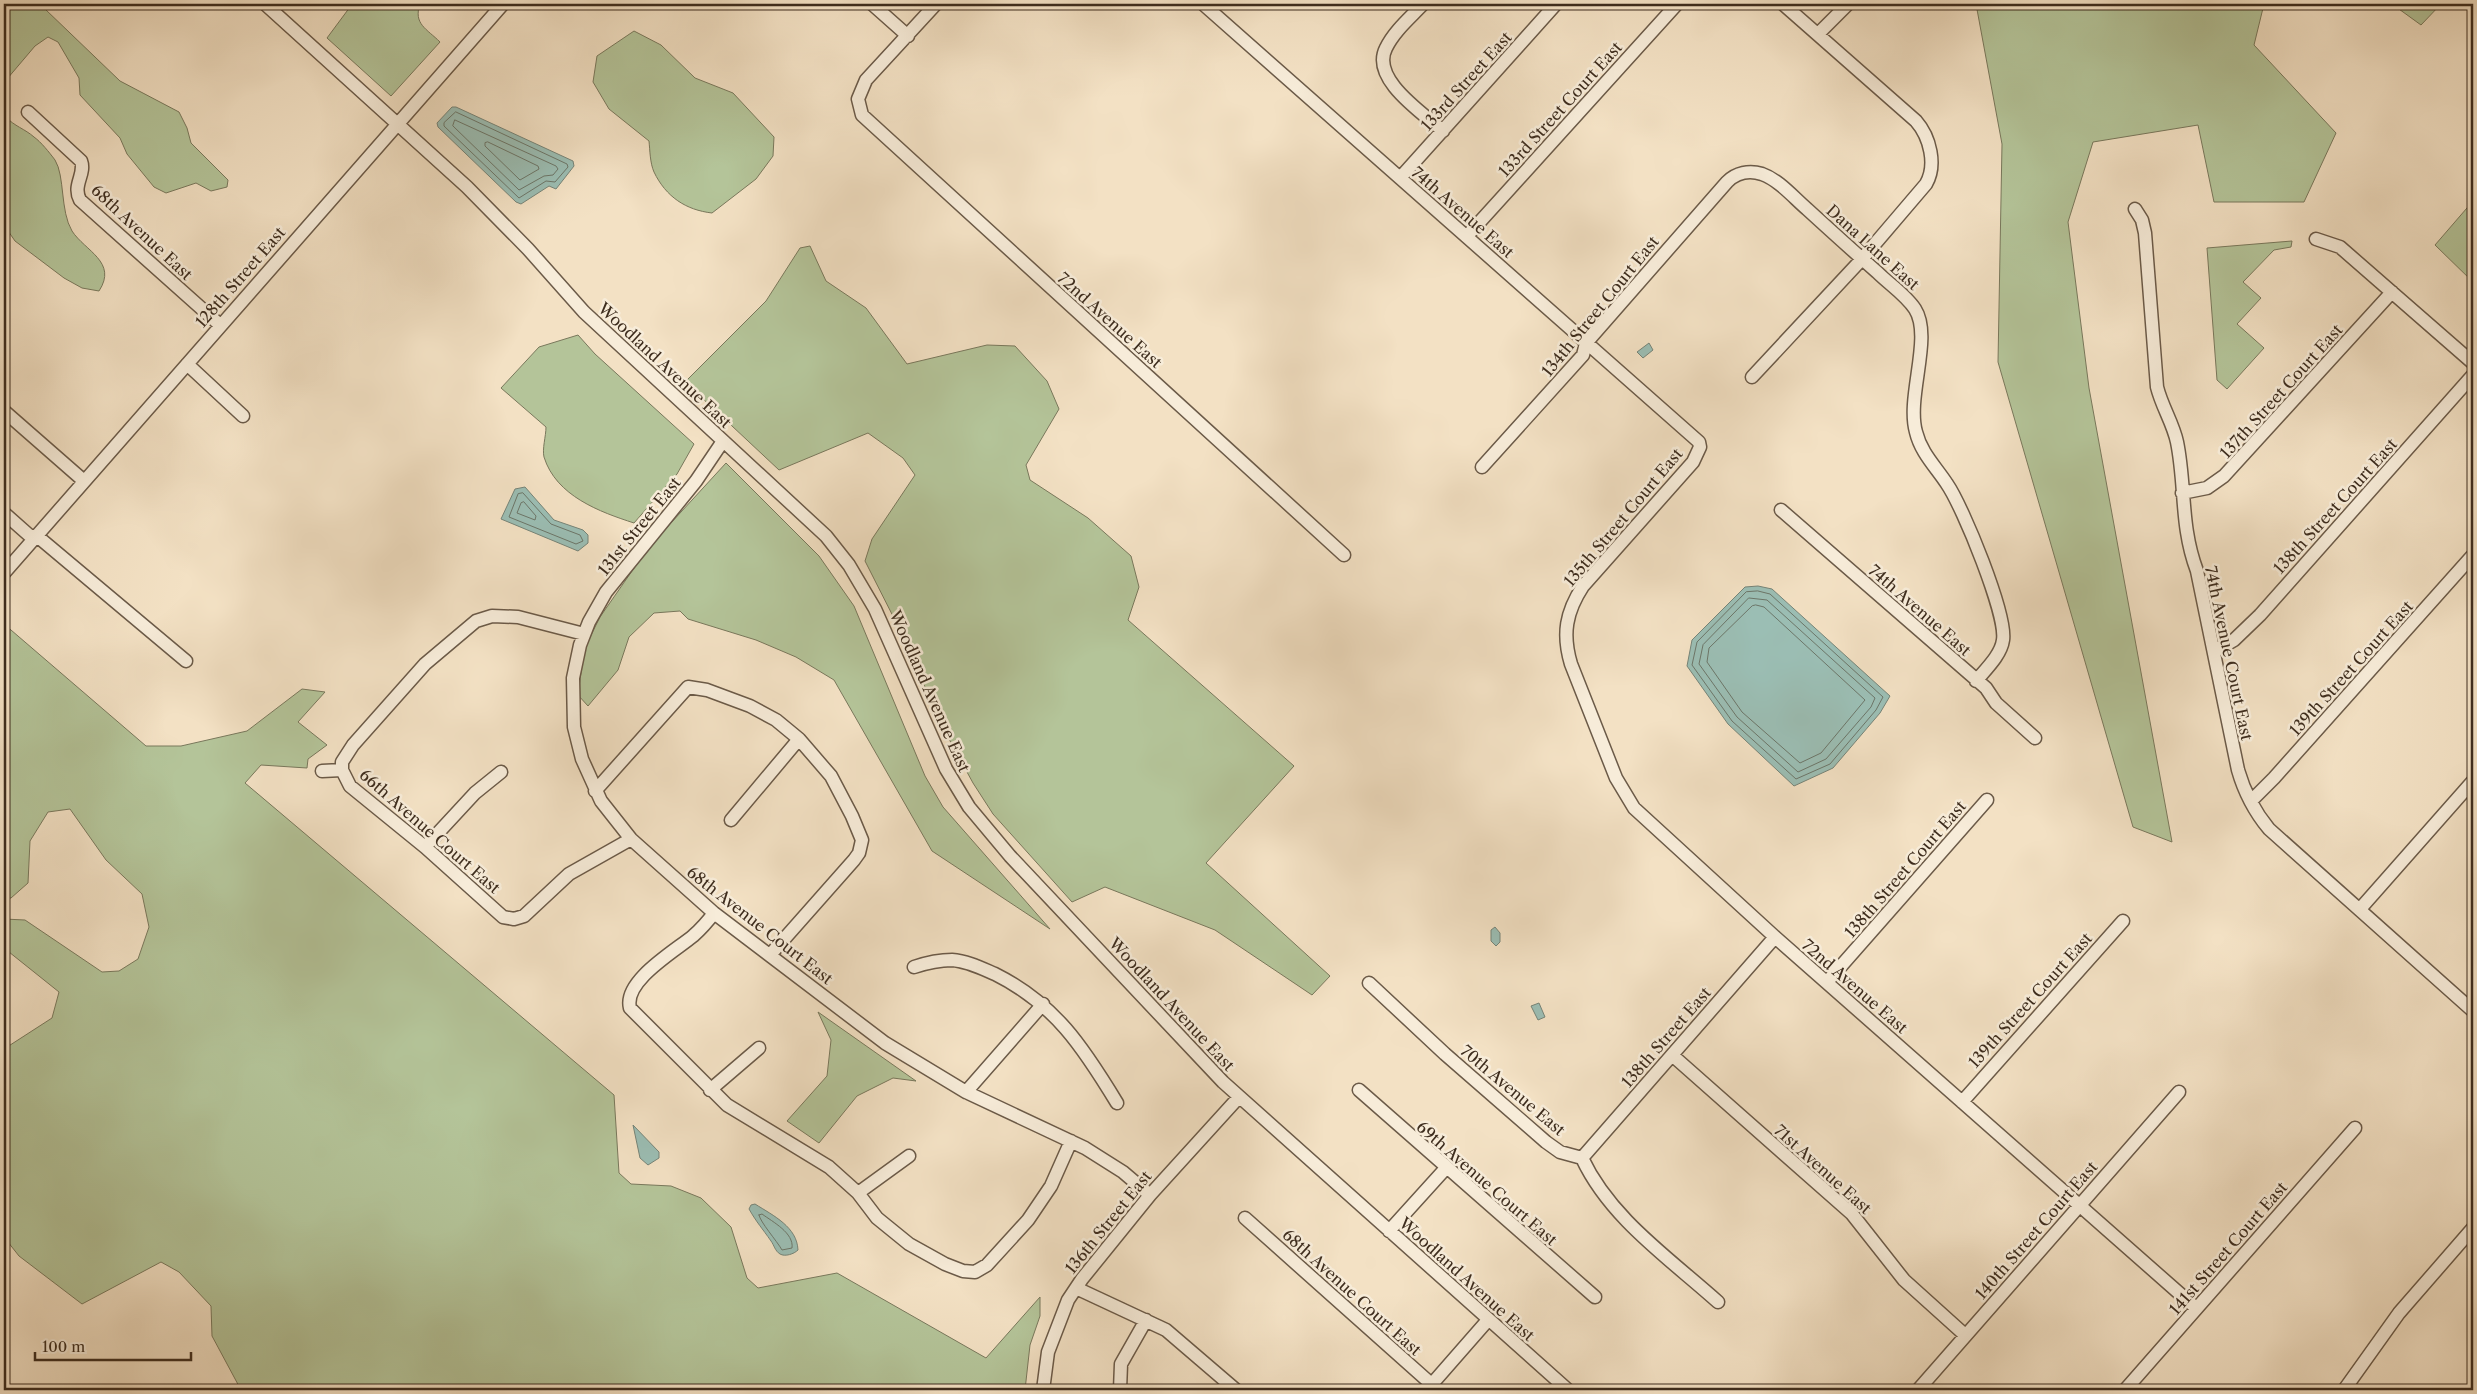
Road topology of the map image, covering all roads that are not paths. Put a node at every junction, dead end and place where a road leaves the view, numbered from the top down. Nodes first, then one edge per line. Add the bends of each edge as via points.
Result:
1 (265, 4) edge
2 (503, 4) edge
3 (872, 4) edge
4 (936, 4) edge
5 (1202, 4) edge
6 (1423, 4) edge
7 (1556, 4) edge
8 (1677, 4) edge
9 (1783, 4) edge
10 (1848, 4) edge
11 (1818, 34) junction
12 (908, 36) junction
13 (28, 112) dead end
14 (397, 124) junction
15 (1443, 131) junction
16 (1748, 172) joint
17 (1400, 178) junction
18 (2135, 208) dead end
19 (1467, 236) junction
20 (2316, 238) dead end
21 (1862, 259) junction
22 (2392, 292) junction
23 (220, 325) junction
24 (1586, 343) junction
25 (2473, 363) edge
26 (187, 364) junction
27 (2473, 375) edge
28 (1752, 377) dead end
29 (4, 411) edge
30 (243, 416) dead end
31 (723, 441) junction
32 (1700, 447) joint
33 (1482, 467) dead end
34 (84, 481) junction
35 (2182, 493) junction
36 (1781, 510) dead end
37 (4, 513) edge
38 (36, 536) junction
39 (1344, 555) dead end
40 (2473, 555) edge
41 (4, 573) edge
42 (584, 634) junction
43 (1565, 637) joint
44 (2215, 652) junction
45 (186, 661) dead end
46 (1976, 680) junction
47 (2035, 738) dead end
48 (799, 739) junction
49 (342, 770) junction
50 (322, 771) dead end
51 (502, 772) dead end
52 (2473, 781) edge
53 (595, 790) junction
54 (1987, 800) dead end
55 (2251, 801) junction
56 (731, 820) dead end
57 (631, 839) junction
58 (425, 847) junction
59 (2360, 909) junction
60 (714, 913) junction
61 (2123, 921) dead end
62 (1775, 937) junction
63 (770, 954) junction
64 (914, 967) dead end
65 (1827, 982) junction
66 (1370, 983) dead end
67 (1043, 1004) junction
68 (2473, 1011) edge
69 (759, 1048) dead end
70 (1672, 1055) junction
71 (710, 1090) junction
72 (1358, 1090) dead end
73 (966, 1092) junction
74 (2179, 1092) dead end
75 (1239, 1097) junction
76 (1962, 1102) junction
77 (1116, 1103) dead end
78 (2355, 1128) dead end
79 (1071, 1142) junction
80 (909, 1156) dead end
81 (1582, 1158) junction
82 (1446, 1168) junction
83 (858, 1193) junction
84 (1150, 1195) junction
85 (2080, 1206) junction
86 (1245, 1218) dead end
87 (2473, 1228) edge
88 (1389, 1231) junction
89 (1076, 1288) junction
90 (1595, 1297) dead end
91 (1718, 1302) dead end
92 (2196, 1308) junction
93 (1146, 1320) junction
94 (1488, 1320) junction
95 (1965, 1335) junction
96 (1435, 1387) edge
97 (1043, 1390) edge
98 (1120, 1390) edge
99 (1236, 1390) edge
100 (1568, 1390) edge
101 (1918, 1390) edge
102 (2125, 1390) edge
103 (2344, 1390) edge

1 - 14 street, Woodland Avenue East
2 - 14 street, 128th Street East
3 - 12 street
4 - 12 street
5 - 17 street, 74th Avenue East
6 - 15 street via 1393,36 1385,49 1382,66 1385,76
7 - 15 street, 133rd Street East
8 - 19 street, 133rd Street Court East
9 - 11 street
10 - 11 street
11 - 21 street via 1916,121 1924,133 1930,157 1930,176 1926,184
12 - 39 street, 72nd Avenue East via 866,80 858,99 866,120
13 - 23 street, 68th Avenue East via 81,161 82,170 76,190 80,200
14 - 23 street, 128th Street East
14 - 31 street, Woodland Avenue East via 496,216 584,312
15 - 17 street, 133rd Street East
16 - 21 street, Dana Lane East via 1762,174 1780,185
16 - 24 street, 134th Street Court East via 1727,182
17 - 19 street, 74th Avenue East
18 - 35 street, 74th Avenue Court East via 2145,233 2157,387 2177,442
19 - 24 street, 74th Avenue East
20 - 22 street via 2340,247
21 - 28 street
21 - 46 street, Dana Lane East via 1907,300 1919,317 1920,359 1913,402 1916,432 1921,448 1947,483 1966,520 2004,633 1997,655
22 - 25 street
22 - 35 street, 137th Street Court East via 2224,476 2207,488
23 - 26 street, 128th Street East
24 - 32 street, 74th Avenue East via 1696,438
24 - 33 street, 134th Street Court East via 1583,355
26 - 30 street
26 - 34 street, 128th Street East
27 - 44 street, 138th Street Court East via 2260,615 2234,640
29 - 34 street
31 - 42 street, 131st Street East via 696,481 620,572 596,608
31 - 75 street, Woodland Avenue East via 816,526 849,565 886,631 935,748 969,807 1010,856
32 - 43 street, 135th Street Court East via 1693,462 1583,586 1568,614
34 - 38 street, 128th Street East
35 - 44 street, 74th Avenue Court East via 2187,544
36 - 46 street, 74th Avenue East
37 - 38 street via 30,536
38 - 41 street, 128th Street East
38 - 45 street
40 - 55 street, 139th Street Court East
42 - 49 street via 534,619 492,616 466,628 425,664 352,745 342,762
42 - 53 street, 68th Avenue Court East via 573,678 574,727 582,759
43 - 62 street, 72nd Avenue East via 1571,664 1601,745 1634,808
44 - 55 street, 74th Avenue Court East via 2238,770
46 - 47 street, 74th Avenue East
48 - 53 street via 776,720 750,706 691,686
48 - 56 street
48 - 63 street via 831,776 862,840 859,852
49 - 50 street, 66th Avenue Court East
49 - 58 street, 66th Avenue Court East via 350,786
51 - 58 street via 476,793
52 - 59 street
53 - 57 street, 68th Avenue Court East
54 - 65 street, 138th Street Court East
55 - 59 street, 74th Avenue Court East via 2269,829
57 - 58 street, 66th Avenue Court East via 569,874 518,919 503,916
57 - 60 street, 68th Avenue Court East
59 - 68 street, 74th Avenue Court East
60 - 63 street, 68th Avenue Court East
60 - 71 street via 692,937 637,983 628,1002 636,1016
61 - 76 street, 139th Street Court East
62 - 65 street, 72nd Avenue East
62 - 70 street, 138th Street East
63 - 73 street, 68th Avenue Court East via 885,1043
64 - 67 street via 934,961 964,962 1006,980
65 - 76 street, 72nd Avenue East
66 - 81 street, 70th Avenue East via 1546,1142 1560,1152
67 - 73 street
67 - 77 street via 1089,1057
69 - 71 street
70 - 81 street, 138th Street East
70 - 95 street, 71st Avenue East via 1852,1214 1904,1280
71 - 83 street via 737,1112 814,1156
72 - 82 street, 69th Avenue Court East
73 - 79 street, 68th Avenue Court East
74 - 85 street, 140th Street Court East
75 - 84 street, 136th Street East
75 - 88 street, Woodland Avenue East
76 - 85 street, 72nd Avenue East
78 - 92 street, 141st Street Court East
79 - 83 street via 1040,1205 987,1265 975,1272 945,1264 909,1244 877,1218
79 - 84 street, 68th Avenue Court East via 1110,1163
80 - 83 street
81 - 91 street via 1618,1214
82 - 88 street
82 - 90 street, 69th Avenue Court East
84 - 89 street, 136th Street East via 1095,1260
85 - 92 street, 72nd Avenue East
85 - 95 street, 140th Street Court East
86 - 96 street, 68th Avenue Court East
87 - 103 street via 2399,1313
88 - 94 street, Woodland Avenue East
89 - 93 street
89 - 97 street, 136th Street East via 1048,1352
92 - 102 street, 141st Street Court East
93 - 98 street via 1122,1364
93 - 99 street via 1166,1330
94 - 96 street
94 - 100 street, Woodland Avenue East
95 - 101 street, 140th Street Court East

